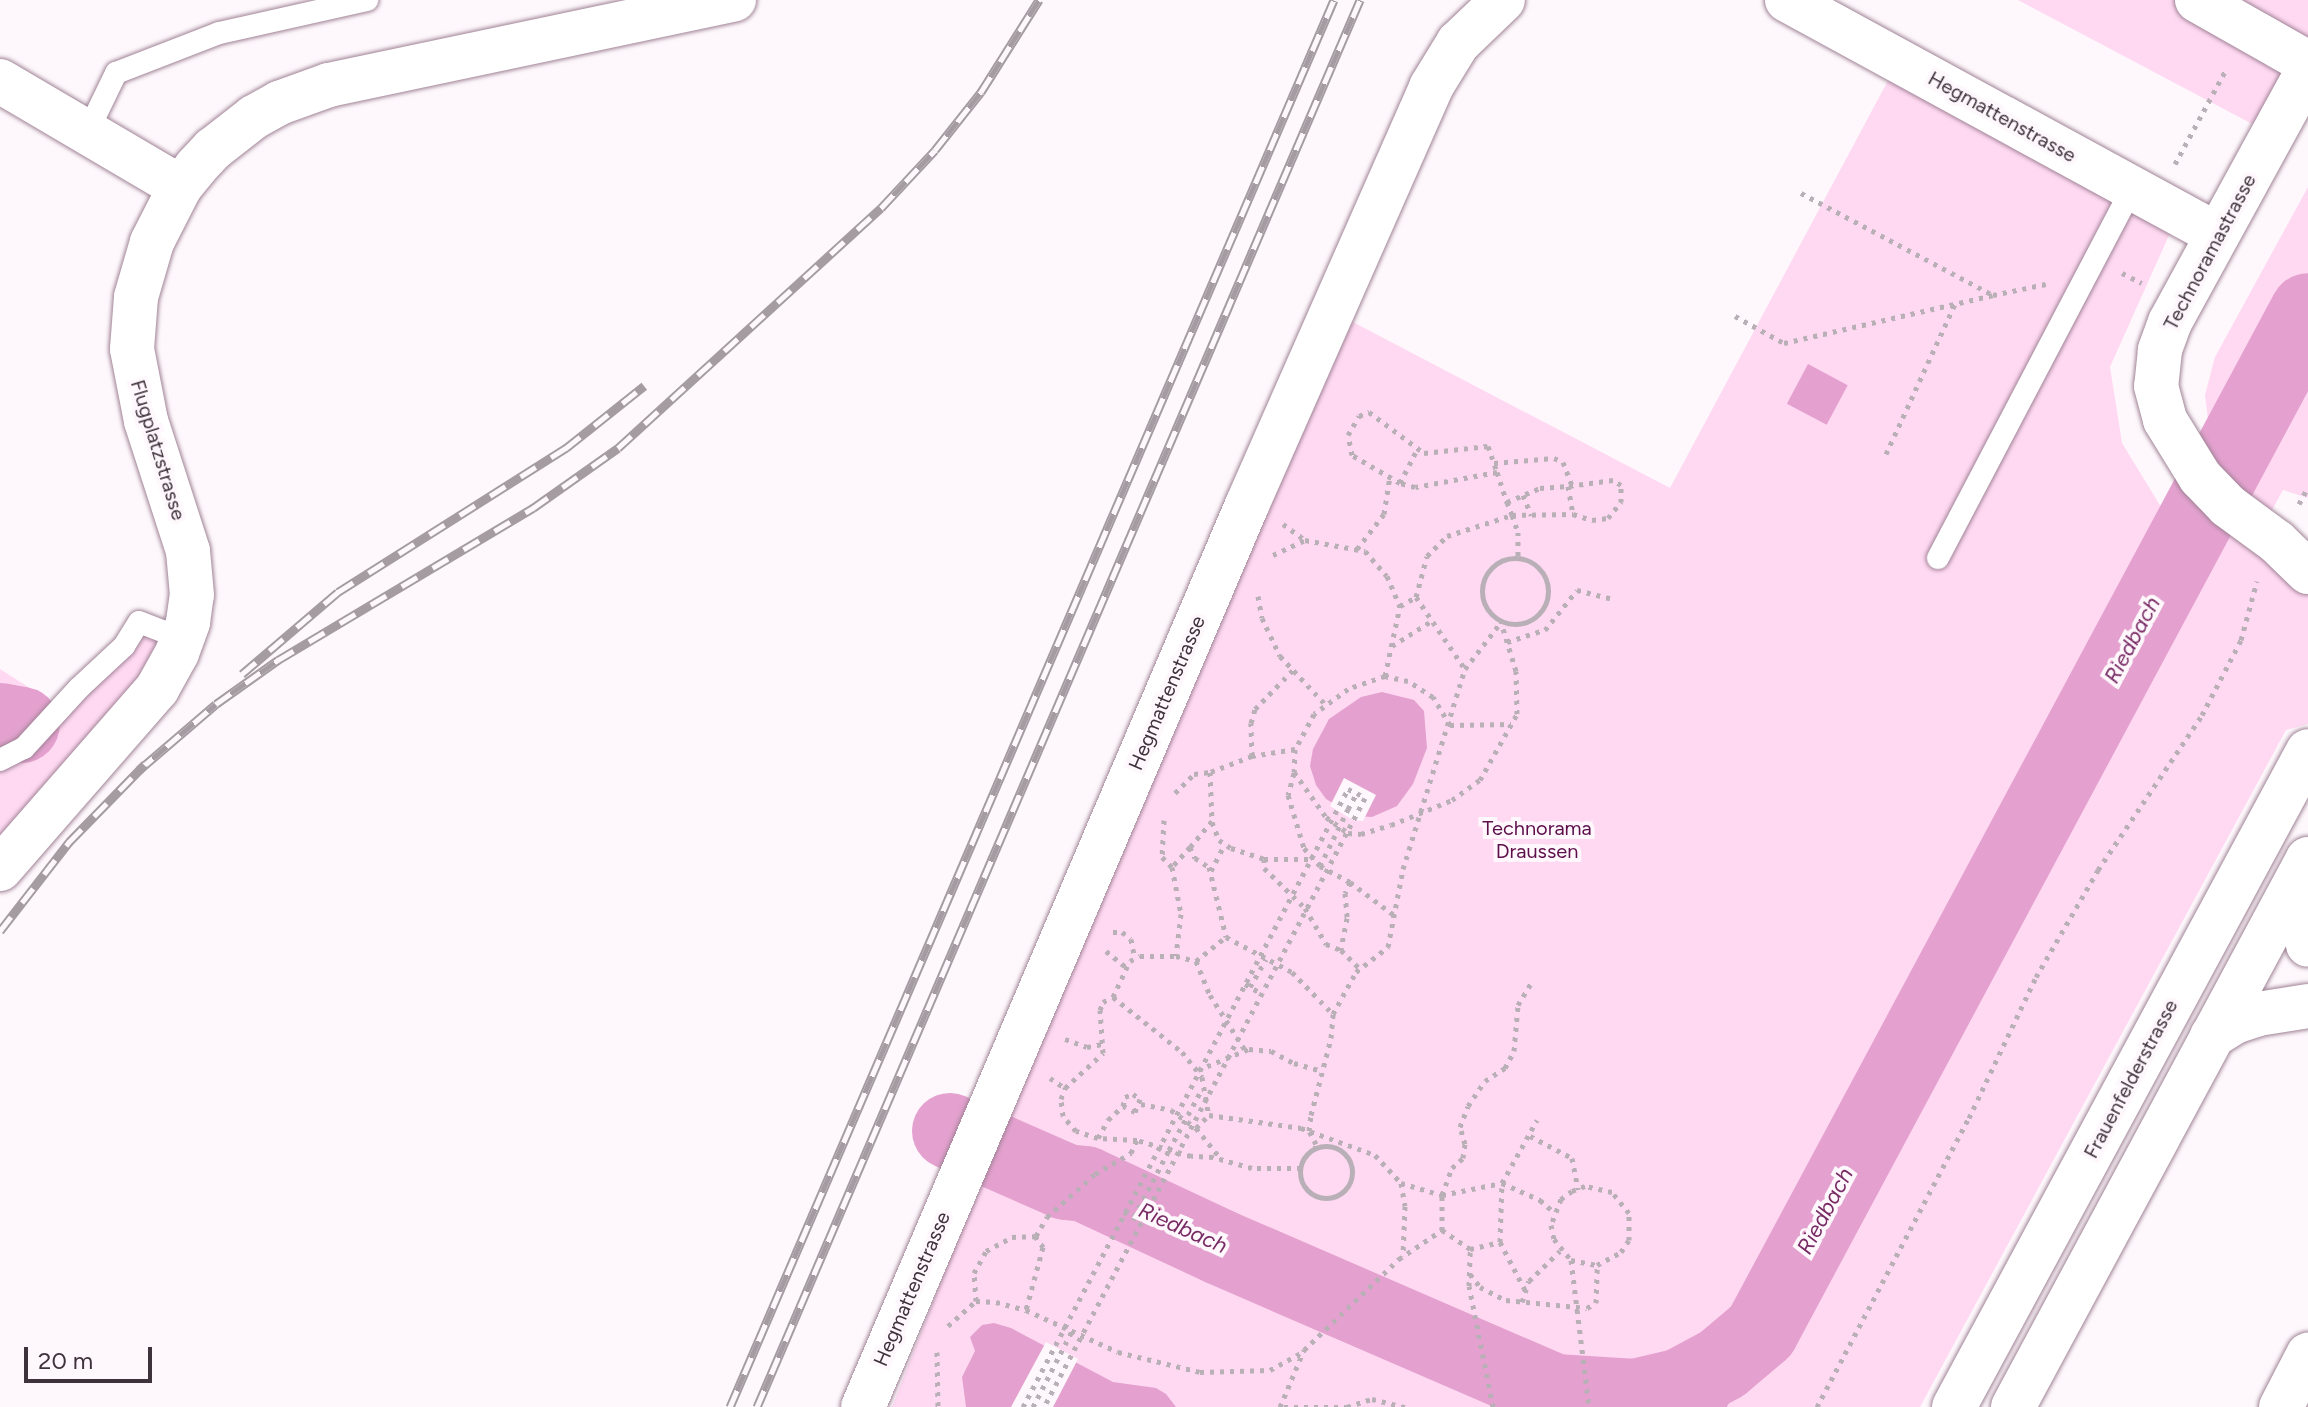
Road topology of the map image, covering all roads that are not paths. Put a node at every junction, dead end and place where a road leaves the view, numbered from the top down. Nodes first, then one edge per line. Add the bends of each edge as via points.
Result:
1 (367, 0) edge
2 (734, 0) edge
3 (1503, 0) edge
4 (1787, 0) edge
5 (2197, 0) edge
6 (2308, 63) edge
7 (2308, 70) edge
8 (0, 81) edge
9 (87, 133) junction
10 (180, 187) junction
11 (2144, 194) junction
12 (2217, 234) junction
13 (2286, 542) edge
14 (1938, 558) dead end
15 (2308, 572) edge
16 (183, 639) junction
17 (2308, 751) edge
18 (0, 760) edge
19 (2308, 859) edge
20 (0, 869) edge
21 (2308, 945) edge
22 (2308, 1006) edge
23 (2212, 1036) junction
24 (2308, 1355) edge
25 (863, 1407) edge
26 (1954, 1407) edge
27 (2013, 1407) edge
28 (2281, 1407) edge

1 - 9 lane via 219,33 116,73
2 - 10 street, Flugplatzstrasse via 304,93 233,132
3 - 25 street, Hegmattenstrasse via 1458,43 1431,87
4 - 11 street, Hegmattenstrasse
5 - 6 street
7 - 12 street, Technoramastrasse
8 - 9 street
9 - 10 street
10 - 16 street, Flugplatzstrasse via 145,263 132,349 143,411 188,551 192,595
11 - 12 street, Hegmattenstrasse
11 - 14 lane via 2086,275
12 - 13 street, Technoramastrasse via 2170,322 2157,366 2159,403 2186,459 2213,492 2239,515
13 - 15 street, Technoramastrasse
16 - 18 lane via 139,622 124,646 24,748
16 - 20 street, Flugplatzstrasse via 144,706
17 - 26 street, Frauenfelderstrasse
19 - 21 street via 2302,902
19 - 23 street
22 - 23 street via 2258,1014
23 - 27 street
24 - 28 street

